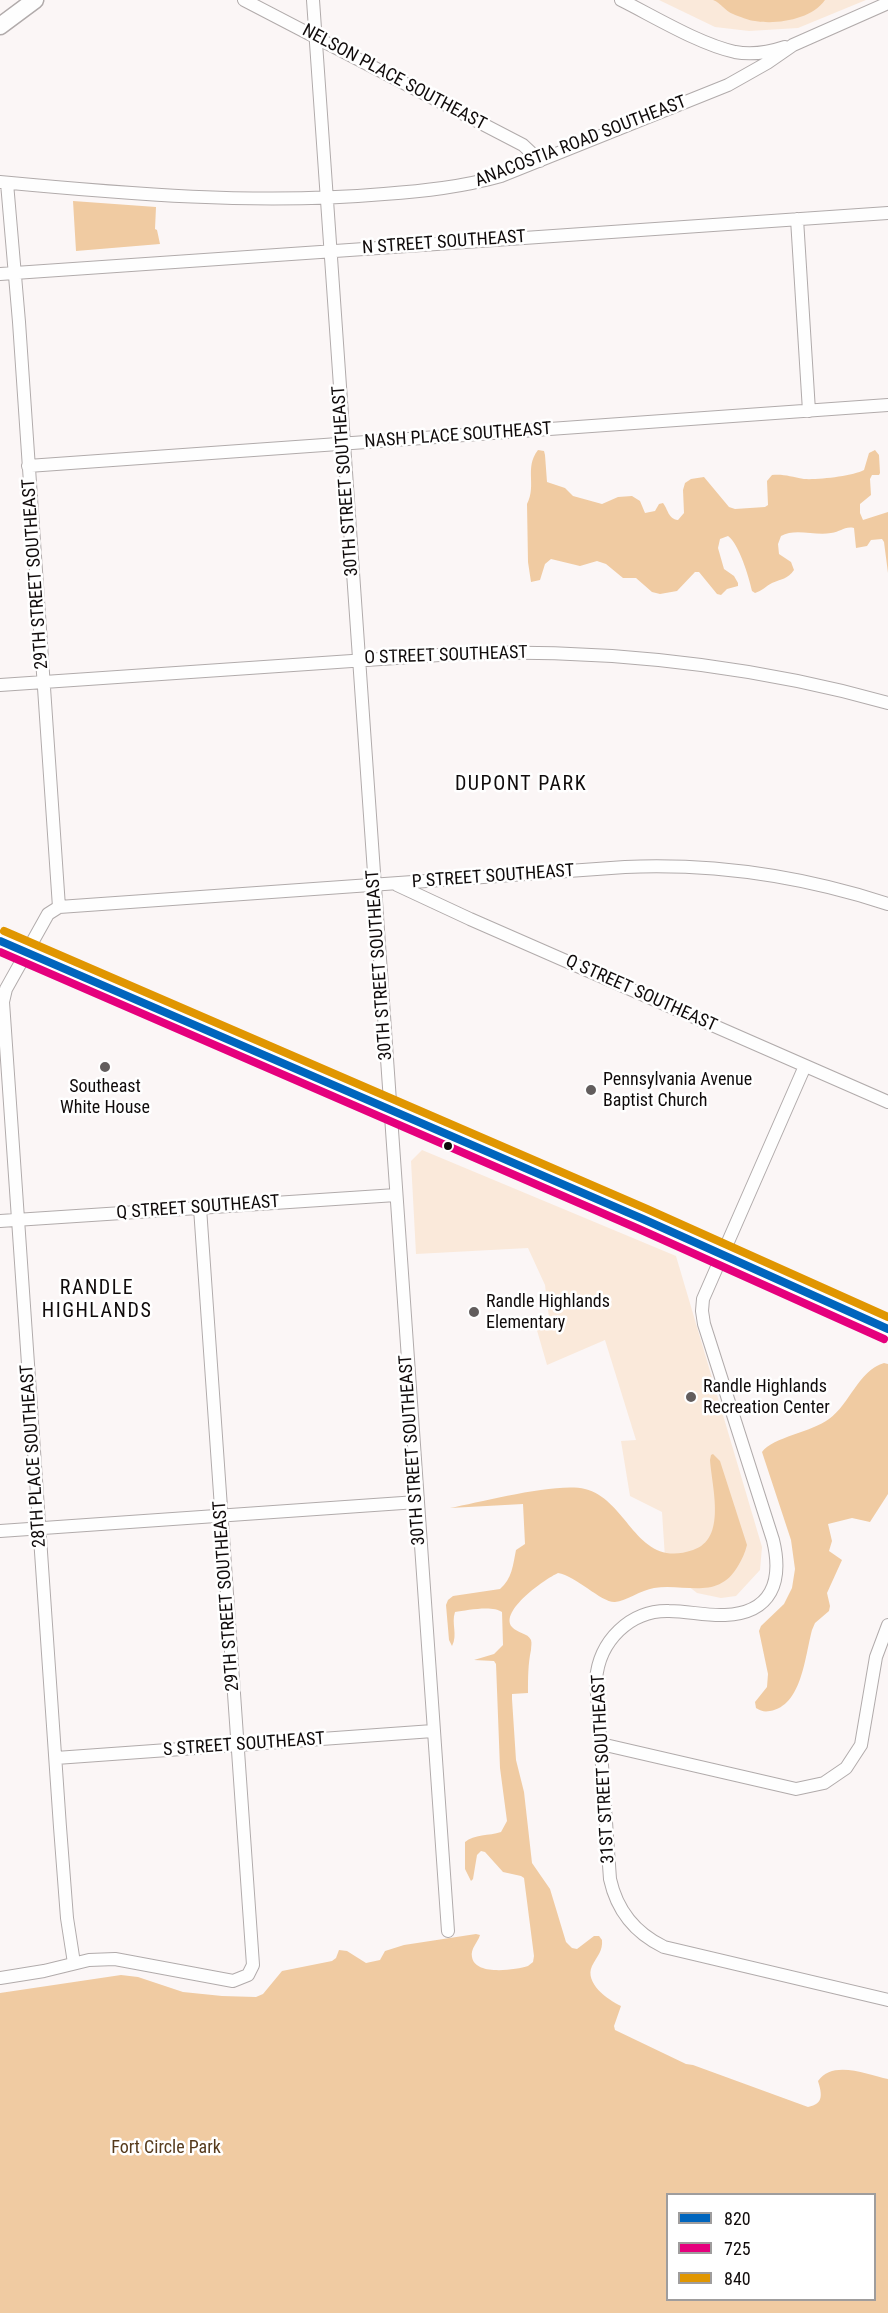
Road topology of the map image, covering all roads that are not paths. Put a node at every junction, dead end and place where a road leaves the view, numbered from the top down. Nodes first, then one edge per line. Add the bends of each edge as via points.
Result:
1 (35, 0) edge
2 (244, 0) edge
3 (314, 0) edge
4 (621, 0) edge
5 (888, 3) edge
6 (0, 26) edge
7 (316, 37) junction
8 (794, 45) junction
9 (540, 161) junction
10 (4, 183) edge
11 (327, 199) junction
12 (888, 213) edge
13 (797, 219) junction
14 (330, 251) junction
15 (15, 273) junction
16 (0, 274) edge
17 (888, 405) edge
18 (809, 411) junction
19 (344, 444) junction
20 (28, 466) junction
21 (359, 659) junction
22 (44, 682) junction
23 (0, 685) edge
24 (888, 703) edge
25 (396, 884) junction
26 (375, 885) junction
27 (888, 904) edge
28 (59, 907) junction
29 (0, 941) edge
30 (26, 952) junction
31 (805, 1066) junction
32 (888, 1102) edge
33 (390, 1111) junction
34 (396, 1195) junction
35 (200, 1208) junction
36 (18, 1220) junction
37 (0, 1221) edge
38 (723, 1256) junction
39 (888, 1329) edge
40 (417, 1502) junction
41 (222, 1515) junction
42 (39, 1528) junction
43 (0, 1531) edge
44 (888, 1625) edge
45 (433, 1731) junction
46 (600, 1744) junction
47 (238, 1745) junction
48 (56, 1758) junction
49 (448, 1931) dead end
50 (74, 1964) junction
51 (0, 1977) edge
52 (888, 2000) edge

1 - 6 main road
2 - 7 street, NELSON PLACE SOUTHEAST
3 - 7 street, 30TH STREET SOUTHEAST
4 - 8 street via 735,52
5 - 8 street, ANACOSTIA ROAD SOUTHEAST
7 - 9 street, NELSON PLACE SOUTHEAST via 523,145
7 - 11 street, 30TH STREET SOUTHEAST
8 - 9 street, ANACOSTIA ROAD SOUTHEAST via 728,85
9 - 11 street, ANACOSTIA ROAD SOUTHEAST via 462,186
10 - 11 street, ANACOSTIA ROAD SOUTHEAST
10 - 15 street, 29TH STREET SOUTHEAST
11 - 14 street, 30TH STREET SOUTHEAST
12 - 13 street, N STREET SOUTHEAST
13 - 14 street, N STREET SOUTHEAST
13 - 18 street
14 - 15 street, N STREET SOUTHEAST
14 - 19 street, 30TH STREET SOUTHEAST
15 - 16 street, N STREET SOUTHEAST
15 - 20 street, 29TH STREET SOUTHEAST
17 - 18 street, NASH PLACE SOUTHEAST
18 - 19 street, NASH PLACE SOUTHEAST
19 - 20 street, NASH PLACE SOUTHEAST
19 - 21 street, 30TH STREET SOUTHEAST
20 - 22 street, 29TH STREET SOUTHEAST
21 - 22 street, O STREET SOUTHEAST
21 - 24 street, O STREET SOUTHEAST via 499,652 602,655 750,673
21 - 26 street, 30TH STREET SOUTHEAST
22 - 23 street, O STREET SOUTHEAST
22 - 28 street, 29TH STREET SOUTHEAST
25 - 26 street, P STREET SOUTHEAST
25 - 27 street, P STREET SOUTHEAST via 625,867 693,866 792,878
25 - 31 street, Q STREET SOUTHEAST
26 - 28 street, P STREET SOUTHEAST
26 - 33 street, 30TH STREET SOUTHEAST
28 - 30 street via 48,914
29 - 30 highway
30 - 33 highway
30 - 36 street, 28TH PLACE SOUTHEAST via 3,1002
31 - 32 street, Q STREET SOUTHEAST
31 - 38 street, 31ST STREET SOUTHEAST
33 - 34 street, 30TH STREET SOUTHEAST
33 - 38 highway
34 - 35 street, Q STREET SOUTHEAST
34 - 40 street, 30TH STREET SOUTHEAST
35 - 36 street, Q STREET SOUTHEAST
35 - 41 street, 29TH STREET SOUTHEAST
36 - 37 street, Q STREET SOUTHEAST
36 - 42 street, 28TH PLACE SOUTHEAST
38 - 39 highway
38 - 46 street, 31ST STREET SOUTHEAST via 703,1299 703,1317 773,1540 778,1564 776,1581 760,1604 741,1613 721,1616 657,1611 634,1619 616,1632 604,1648 597,1673
40 - 41 street
40 - 45 street, 30TH STREET SOUTHEAST
41 - 42 street
41 - 47 street, 29TH STREET SOUTHEAST
42 - 43 street
42 - 48 street, 28TH PLACE SOUTHEAST
44 - 46 street via 876,1657 861,1745 846,1768 824,1783 796,1789
45 - 47 street, S STREET SOUTHEAST
45 - 49 street, 30TH STREET SOUTHEAST
46 - 52 street, 31ST STREET SOUTHEAST via 610,1879 624,1915 644,1936 664,1947
47 - 48 street, S STREET SOUTHEAST
47 - 50 street, 29TH STREET SOUTHEAST via 254,1959 251,1971 241,1979 227,1981 116,1959
48 - 50 street, 28TH PLACE SOUTHEAST
50 - 51 street

